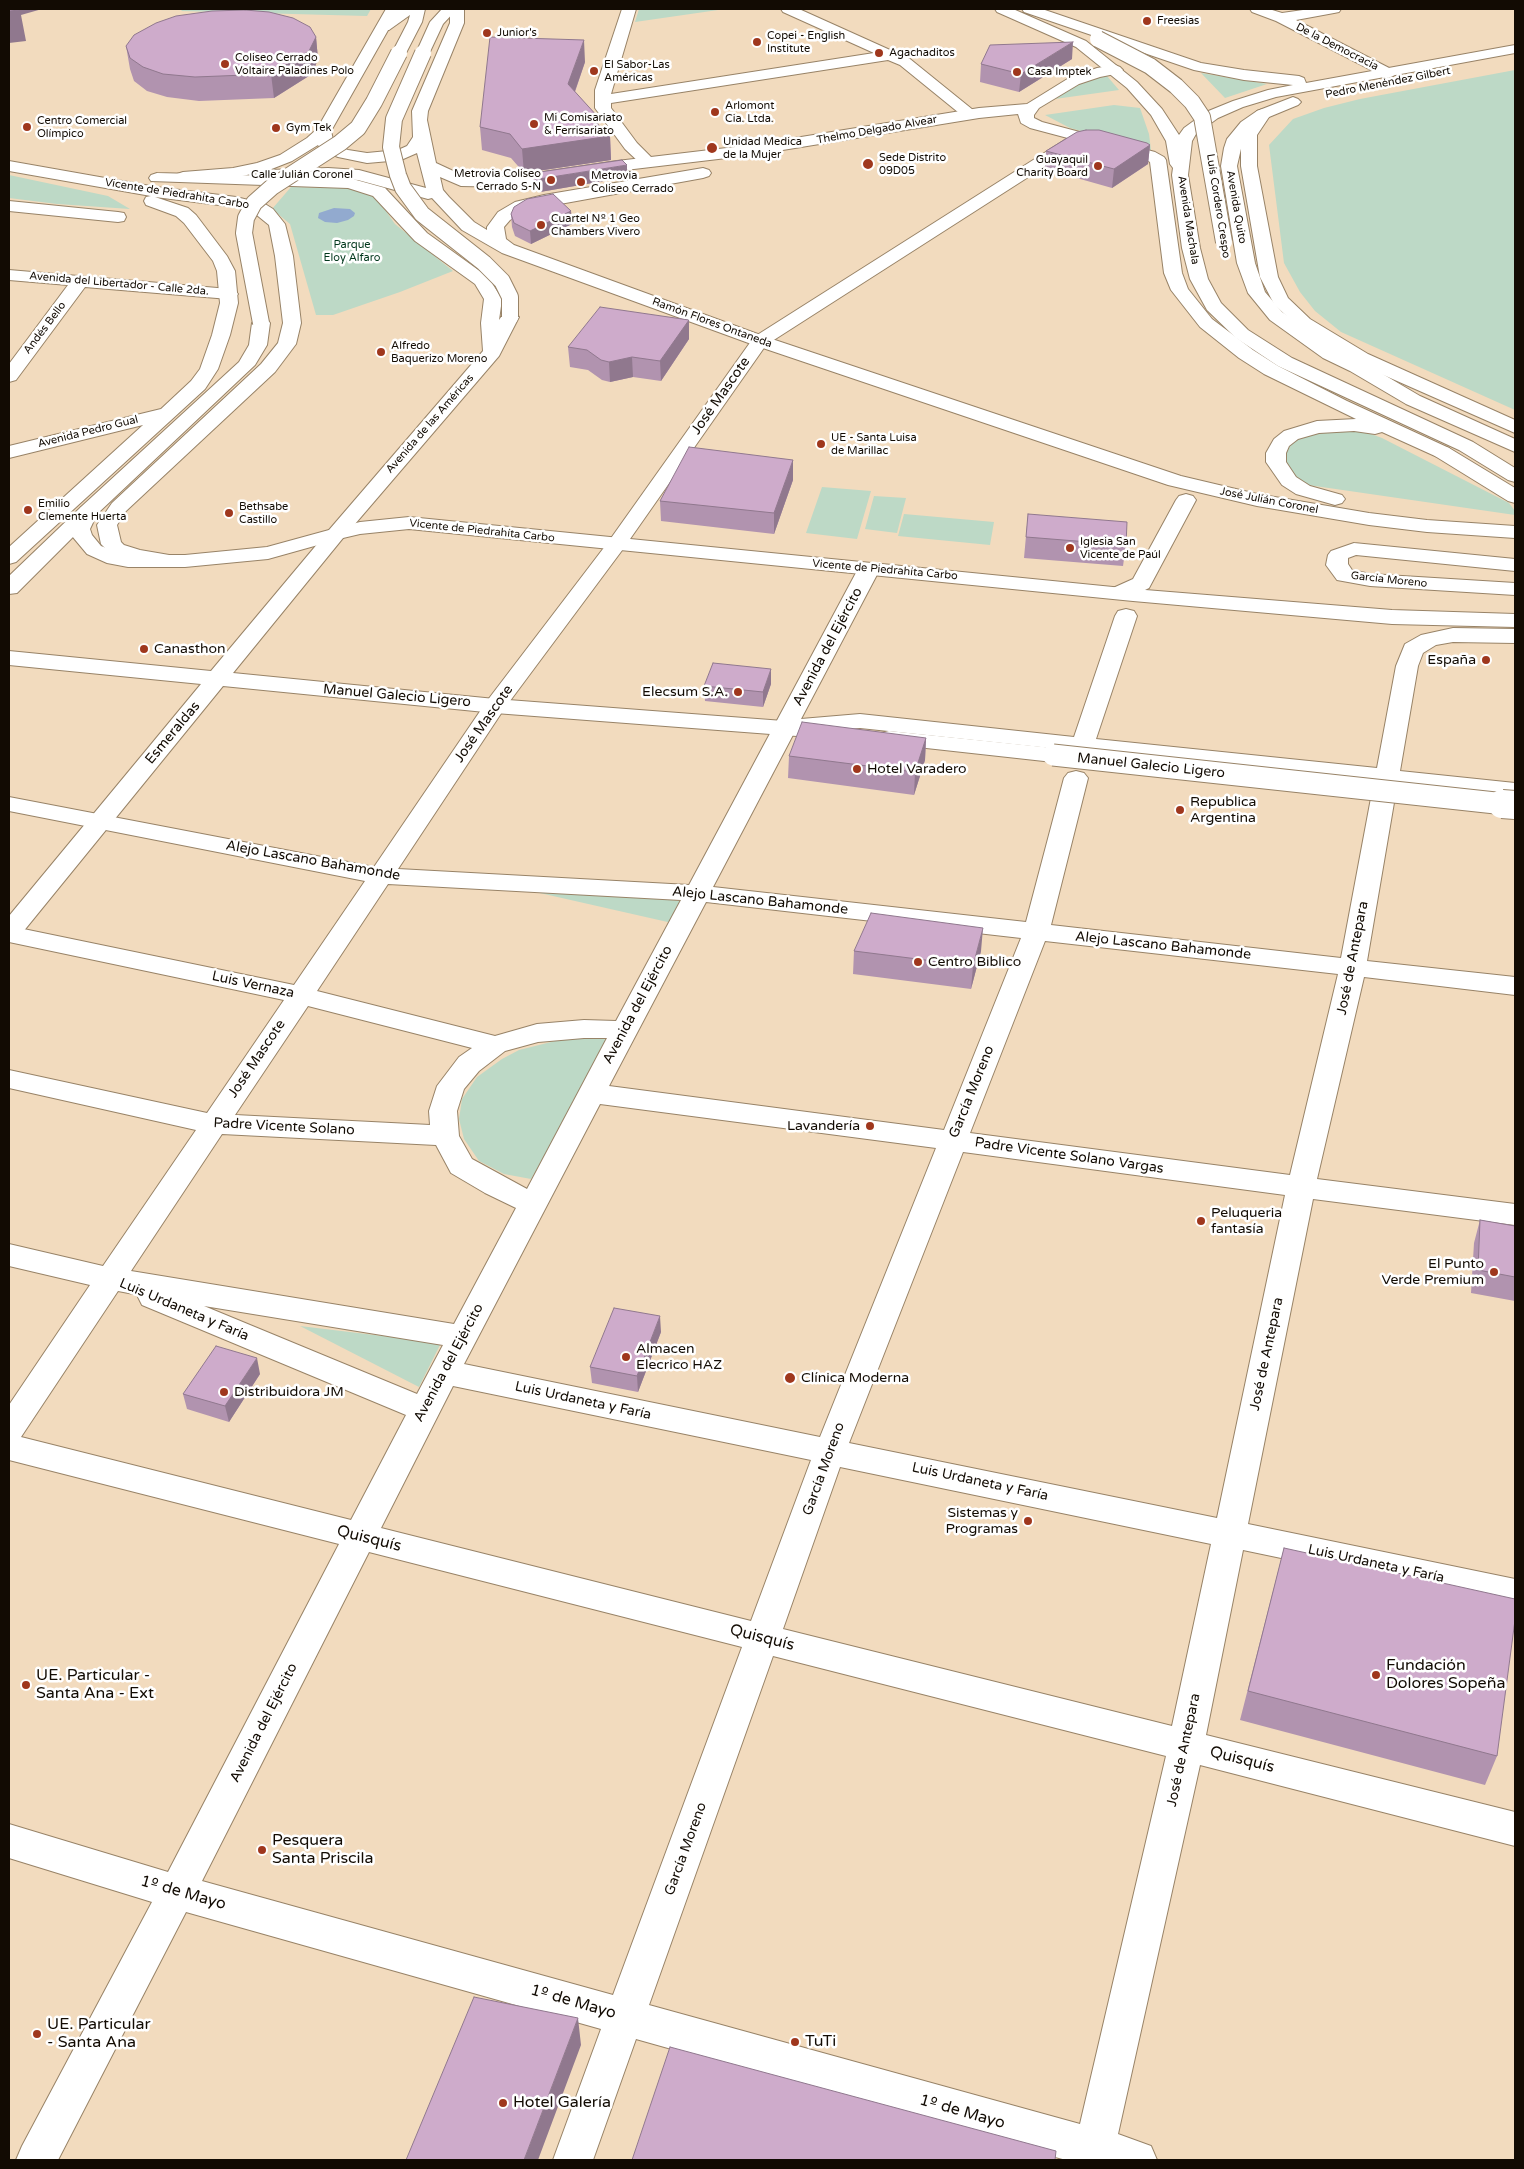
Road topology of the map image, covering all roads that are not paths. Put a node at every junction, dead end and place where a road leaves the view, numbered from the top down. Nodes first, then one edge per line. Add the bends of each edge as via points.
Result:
1 (393, 9) edge
2 (408, 9) edge
3 (418, 9) edge
4 (450, 9) edge
5 (457, 9) edge
6 (629, 9) edge
7 (788, 9) edge
8 (1002, 9) edge
9 (1029, 9) edge
10 (1257, 9) edge
11 (1334, 9) edge
12 (822, 11) dead end
13 (803, 16) junction
14 (1281, 18) junction
15 (384, 27) junction
16 (1515, 48) edge
17 (892, 55) junction
18 (1160, 55) junction
19 (1515, 59) edge
20 (1115, 70) junction
21 (1388, 73) junction
22 (1348, 81) junction
23 (602, 100) junction
24 (1028, 112) junction
25 (970, 114) junction
26 (1263, 114) junction
27 (323, 130) junction
28 (420, 137) junction
29 (1080, 138) junction
30 (9, 153) edge
31 (648, 162) junction
32 (428, 165) junction
33 (9, 166) edge
34 (734, 168) dead end
35 (715, 171) dead end
36 (1180, 175) junction
37 (187, 177) junction
38 (79, 178) junction
39 (157, 178) junction
40 (443, 201) junction
41 (9, 206) edge
42 (118, 217) dead end
43 (508, 249) junction
44 (1225, 249) dead end
45 (9, 275) edge
46 (80, 281) junction
47 (1236, 290) dead end
48 (229, 294) junction
49 (760, 341) junction
50 (492, 352) junction
51 (9, 376) edge
52 (226, 383) junction
53 (1413, 400) junction
54 (172, 409) junction
55 (1515, 427) edge
56 (148, 430) junction
57 (1032, 432) joint
58 (1515, 446) edge
59 (126, 450) junction
60 (9, 452) edge
61 (1442, 452) junction
62 (9, 464) edge
63 (1515, 477) edge
64 (105, 495) junction
65 (1515, 497) edge
66 (1186, 500) dead end
67 (88, 510) junction
68 (1507, 531) edge
69 (336, 534) junction
70 (616, 545) junction
71 (9, 558) edge
72 (184, 561) junction
73 (1506, 564) edge
74 (869, 569) junction
75 (9, 588) edge
76 (1509, 588) edge
77 (1127, 594) junction
78 (1126, 616) dead end
79 (1515, 621) edge
80 (1515, 636) edge
81 (9, 658) edge
82 (218, 679) junction
83 (495, 706) junction
84 (786, 727) junction
85 (1083, 743) junction
86 (1386, 776) junction
87 (1076, 778) dead end
88 (1515, 790) edge
89 (9, 804) edge
90 (1515, 806) edge
91 (100, 821) junction
92 (381, 876) junction
93 (698, 893) junction
94 (1036, 932) junction
95 (9, 933) edge
96 (1353, 968) junction
97 (1515, 986) edge
98 (300, 995) junction
99 (625, 1030) junction
100 (495, 1045) junction
101 (9, 1079) edge
102 (592, 1093) junction
103 (214, 1124) junction
104 (444, 1136) junction
105 (952, 1140) junction
106 (1302, 1187) junction
107 (533, 1204) junction
108 (1515, 1215) edge
109 (9, 1254) edge
110 (110, 1279) junction
111 (464, 1336) junction
112 (444, 1372) junction
113 (425, 1410) junction
114 (9, 1430) edge
115 (9, 1447) edge
116 (830, 1451) junction
117 (1230, 1534) junction
118 (360, 1536) junction
119 (1515, 1592) edge
120 (762, 1638) junction
121 (1186, 1746) junction
122 (1515, 1829) edge
123 (9, 1841) edge
124 (178, 1892) junction
125 (625, 2017) junction
126 (1093, 2155) edge
127 (36, 2160) edge
128 (573, 2160) edge
129 (1137, 2160) edge

1 - 15 main road
2 - 15 main road
3 - 52 main road, bridge via 415,22 358,128 272,187 250,209 243,225 261,323 259,339 253,356
4 - 50 main road, Avenida de las Américas, bridge via 437,22 394,119 391,147 403,188 422,214 484,263 502,281 510,297 510,317
5 - 28 main road via 457,23 420,111
6 - 23 main road
7 - 13 main road
8 - 20 main road via 1081,44
9 - 18 main road
9 - 44 main road, Luís Cordero Crespo, bridge via 1150,66 1192,102 1202,118
10 - 14 main road
11 - 14 main road, De la Democracia
12 - 13 main road
13 - 17 main road
14 - 21 main road, De la Democracia
15 - 27 main road
16 - 21 main road, Pedro Menéndez Gilbert
17 - 23 main road
17 - 25 main road
18 - 20 main road via 1164,68 1160,71
18 - 22 main road via 1199,67 1244,75 1310,82
19 - 26 main road, Pedro Menéndez Gilbert via 1308,98
20 - 24 main road via 1078,79
20 - 36 main road via 1148,101 1169,130
21 - 22 main road, Pedro Menéndez Gilbert
22 - 36 main road, Avenida Machala via 1256,98 1212,115 1186,136
23 - 31 main road via 606,115
24 - 25 main road, Thelmo Delgado Alvear
24 - 29 main road, Avenida Machala via 1029,122 1036,126
24 - 34 main road, Thelmo Delgado Alvear via 998,123
25 - 31 main road, Thelmo Delgado Alvear via 752,150
26 - 53 main road, Avenida Quito via 1235,139 1229,166 1246,263 1257,293 1276,316 1307,340
26 - 55 main road, Avenida Quito via 1249,135 1249,166 1267,269 1280,300 1304,323 1346,349
27 - 28 main road via 327,147 367,158 401,155 413,149
27 - 37 main road via 303,149 273,163 233,173
28 - 32 main road
29 - 49 main road, José Mascote
29 - 61 main road, Avenida Machala via 1158,160 1173,273 1180,290 1213,328 1271,370
30 - 39 main road
31 - 32 main road, Thelmo Delgado Alvear via 493,183 461,181
32 - 40 main road, Ramón Flores Ontaneda via 435,190
33 - 38 main road
35 - 43 main road via 521,206 504,216 495,227 498,240
36 - 63 main road, Avenida Machala via 1199,279 1213,306 1242,334 1284,362 1466,446
37 - 39 main road
37 - 40 main road, Calle Julián Coronel via 359,175
38 - 48 main road via 182,212 221,260
38 - 72 main road, Vicente de Piedrahíta Carbo via 249,204 267,213 280,231 292,323 287,344 268,368 119,507 107,525 111,544 125,554
39 - 50 main road via 349,183 379,192 421,237 482,281 492,299
40 - 43 main road, Ramón Flores Ontaneda via 468,226
41 - 42 main road
43 - 49 main road, Ramón Flores Ontaneda
45 - 46 main road, Avenida del Libertador - Calle 2da.
46 - 48 main road, Avenida del Libertador - Calle 2da.
46 - 51 main road, Andés Bello
47 - 53 main road via 1257,318 1290,343 1346,373
48 - 54 main road via 221,335 209,369 198,385
49 - 57 main road, Ramón Flores Ontaneda
49 - 70 main road, José Mascote
50 - 69 main road, Avenida de las Américas
52 - 54 main road
52 - 64 main road
53 - 58 main road, Avenida Quito
54 - 56 main road
54 - 60 main road, Avenida Pedro Gual
56 - 59 main road
56 - 62 main road, Avenida Pedro Gual
57 - 68 main road, José Julián Coronel via 1175,481 1257,500 1369,519
59 - 64 main road
59 - 71 main road
61 - 63 main road
61 - 65 main road
61 - 68 main road via 1393,433 1354,425 1333,425 1291,435 1281,443 1276,452 1276,462 1289,481 1324,497
64 - 67 main road
66 - 77 main road via 1141,583
67 - 72 main road via 80,529 94,550 128,561
67 - 75 main road
69 - 70 main road, Vicente de Piedrahíta Carbo via 360,528 409,524
69 - 72 main road, Vicente de Piedrahíta Carbo via 268,553
69 - 82 main road, Esmeraldas
70 - 74 main road, Vicente de Piedrahíta Carbo
70 - 83 main road, José Mascote
73 - 76 main road
73 - 76 main road, García Moreno via 1354,549 1338,555 1337,565 1345,576 1370,580
74 - 77 main road, Vicente de Piedrahíta Carbo
74 - 84 main road, Avenida del Ejército
77 - 79 main road via 1392,617
78 - 85 main road
80 - 86 main road, José de Antepara via 1453,635 1429,640 1414,649 1407,666
81 - 82 main road, Manuel Galecio Ligero
82 - 83 main road, Manuel Galecio Ligero
82 - 91 main road, Esmeraldas
83 - 84 main road, Manuel Galecio Ligero
83 - 92 main road, José Mascote
84 - 85 main road, Manuel Galecio Ligero via 860,720
84 - 90 main road, Manuel Galecio Ligero, bridge
84 - 93 main road, Avenida del Ejército
85 - 86 main road, Manuel Galecio Ligero
86 - 88 main road, Manuel Galecio Ligero
86 - 96 main road, José de Antepara
87 - 94 main road, García Moreno
89 - 91 main road, Alejo Lascano Bahamonde
91 - 92 main road, Alejo Lascano Bahamonde
91 - 95 main road, Esmeraldas
92 - 93 main road, Alejo Lascano Bahamonde
92 - 98 main road, José Mascote
93 - 94 main road, Alejo Lascano Bahamonde
93 - 99 main road, Avenida del Ejército
94 - 96 main road, Alejo Lascano Bahamonde
94 - 105 main road, García Moreno
95 - 98 main road, Luis Vernaza
96 - 97 main road, Alejo Lascano Bahamonde
96 - 106 main road, José de Antepara
98 - 100 main road, Luis Vernaza
98 - 103 main road, José Mascote
99 - 100 main road via 584,1028 537,1033
99 - 102 main road, Avenida del Ejército
100 - 104 main road via 469,1064 451,1086 443,1111
101 - 103 main road, Padre Vicente Solano
102 - 105 main road, Padre Vicente Solano Vargas
102 - 107 main road, Avenida del Ejército
103 - 104 main road, Padre Vicente Solano
103 - 110 main road, José Mascote
104 - 107 main road via 462,1166
105 - 106 main road, Padre Vicente Solano Vargas
105 - 116 main road, García Moreno
106 - 108 main road, Padre Vicente Solano Vargas
106 - 117 main road, José de Antepara
107 - 111 main road, Avenida del Ejército
109 - 110 main road, Luis Urdaneta y Faría
110 - 111 main road, Luis Urdaneta y Faría
110 - 113 main road, Luis Urdaneta y Faría
110 - 114 main road, José Mascote
111 - 112 main road, Avenida del Ejército
112 - 113 main road, Avenida del Ejército
112 - 116 main road, Luis Urdaneta y Faría
113 - 118 main road, Avenida del Ejército
115 - 118 main road, Quisquís
116 - 117 main road, Luis Urdaneta y Faría
116 - 120 main road, García Moreno
117 - 119 main road, Luis Urdaneta y Faría
117 - 121 main road, José de Antepara
118 - 120 main road, Quisquís
118 - 124 main road, Avenida del Ejército
120 - 121 main road, Quisquís
120 - 125 main road, García Moreno
121 - 122 main road, Quisquís
121 - 126 main road, José de Antepara
123 - 124 main road, 1º de Mayo
124 - 125 main road, 1º de Mayo
124 - 127 main road, Avenida del Ejército
125 - 126 main road, 1º de Mayo
125 - 128 main road, García Moreno
126 - 129 main road, 1º de Mayo

